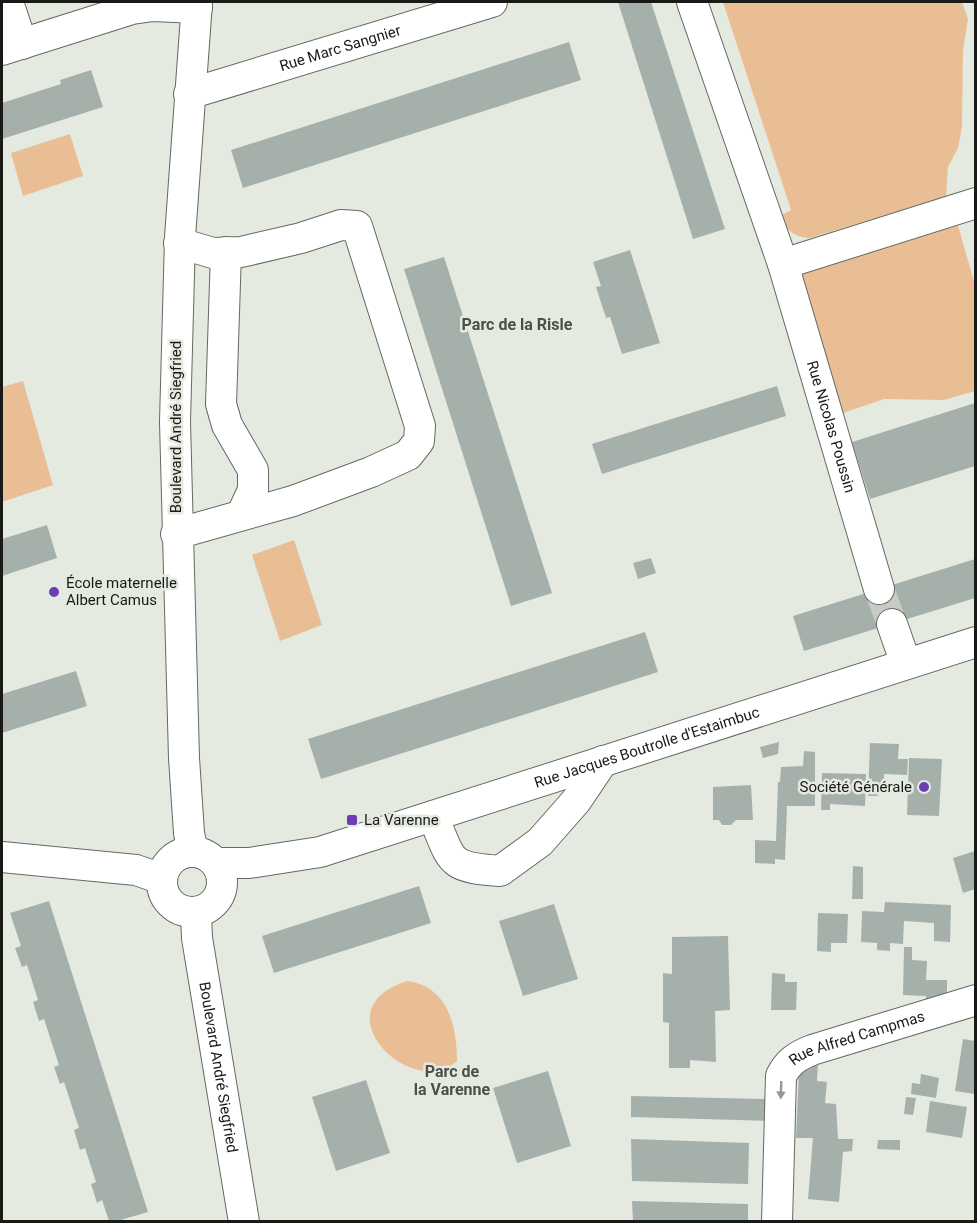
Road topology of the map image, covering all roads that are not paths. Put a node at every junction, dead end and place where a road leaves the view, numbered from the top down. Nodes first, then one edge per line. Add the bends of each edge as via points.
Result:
1 (8, 2) edge
2 (492, 2) edge
3 (692, 2) edge
4 (197, 5) edge
5 (12, 47) edge
6 (189, 94) junction
7 (975, 203) edge
8 (179, 243) junction
9 (226, 252) junction
10 (783, 264) junction
11 (242, 514) junction
12 (176, 534) junction
13 (879, 589) tunnel mouth
14 (892, 624) tunnel mouth
15 (975, 642) edge
16 (906, 664) junction
17 (603, 761) junction
18 (433, 816) junction
19 (320, 852) junction
20 (2, 857) edge
21 (204, 857) junction
22 (162, 879) junction
23 (221, 893) junction
24 (196, 913) junction
25 (975, 1000) edge
26 (244, 1221) edge
27 (777, 1221) edge

1 - 5 street
2 - 6 street, Rue Marc Sangnier
3 - 10 street, Rue Nicolas Poussin
4 - 5 street via 132,9
4 - 6 street, Boulevard André Siegfried
6 - 8 street, Boulevard André Siegfried
7 - 10 street
8 - 9 street via 213,253
8 - 12 street, Boulevard André Siegfried
9 - 11 street via 221,404 227,425 253,470 253,490
9 - 11 street via 271,245 341,225 357,226 420,426 419,441 408,455 313,493
10 - 13 street, Rue Nicolas Poussin
11 - 12 street
12 - 21 street, Boulevard André Siegfried via 189,833
14 - 16 street
15 - 16 street, Rue Jacques Boutrolle d'Estaimbuc
16 - 17 street, Rue Jacques Boutrolle d'Estaimbuc
17 - 18 street, Rue Jacques Boutrolle d'Estaimbuc
17 - 18 street via 576,801 540,842 500,871 465,868 451,858
18 - 19 street, Rue Jacques Boutrolle d'Estaimbuc
19 - 21 street, Rue Jacques Boutrolle d'Estaimbuc via 249,862
19 - 23 street, Rue Jacques Boutrolle d'Estaimbuc via 278,874
20 - 22 street via 136,870
21 - 22 street via 176,856
21 - 23 street via 222,878
22 - 24 street via 165,897 171,904 187,913
23 - 24 street via 211,906
24 - 26 street, Boulevard André Siegfried via 196,938
25 -> 27 street, Rue Alfred Campmas via 812,1050 787,1066 781,1076

